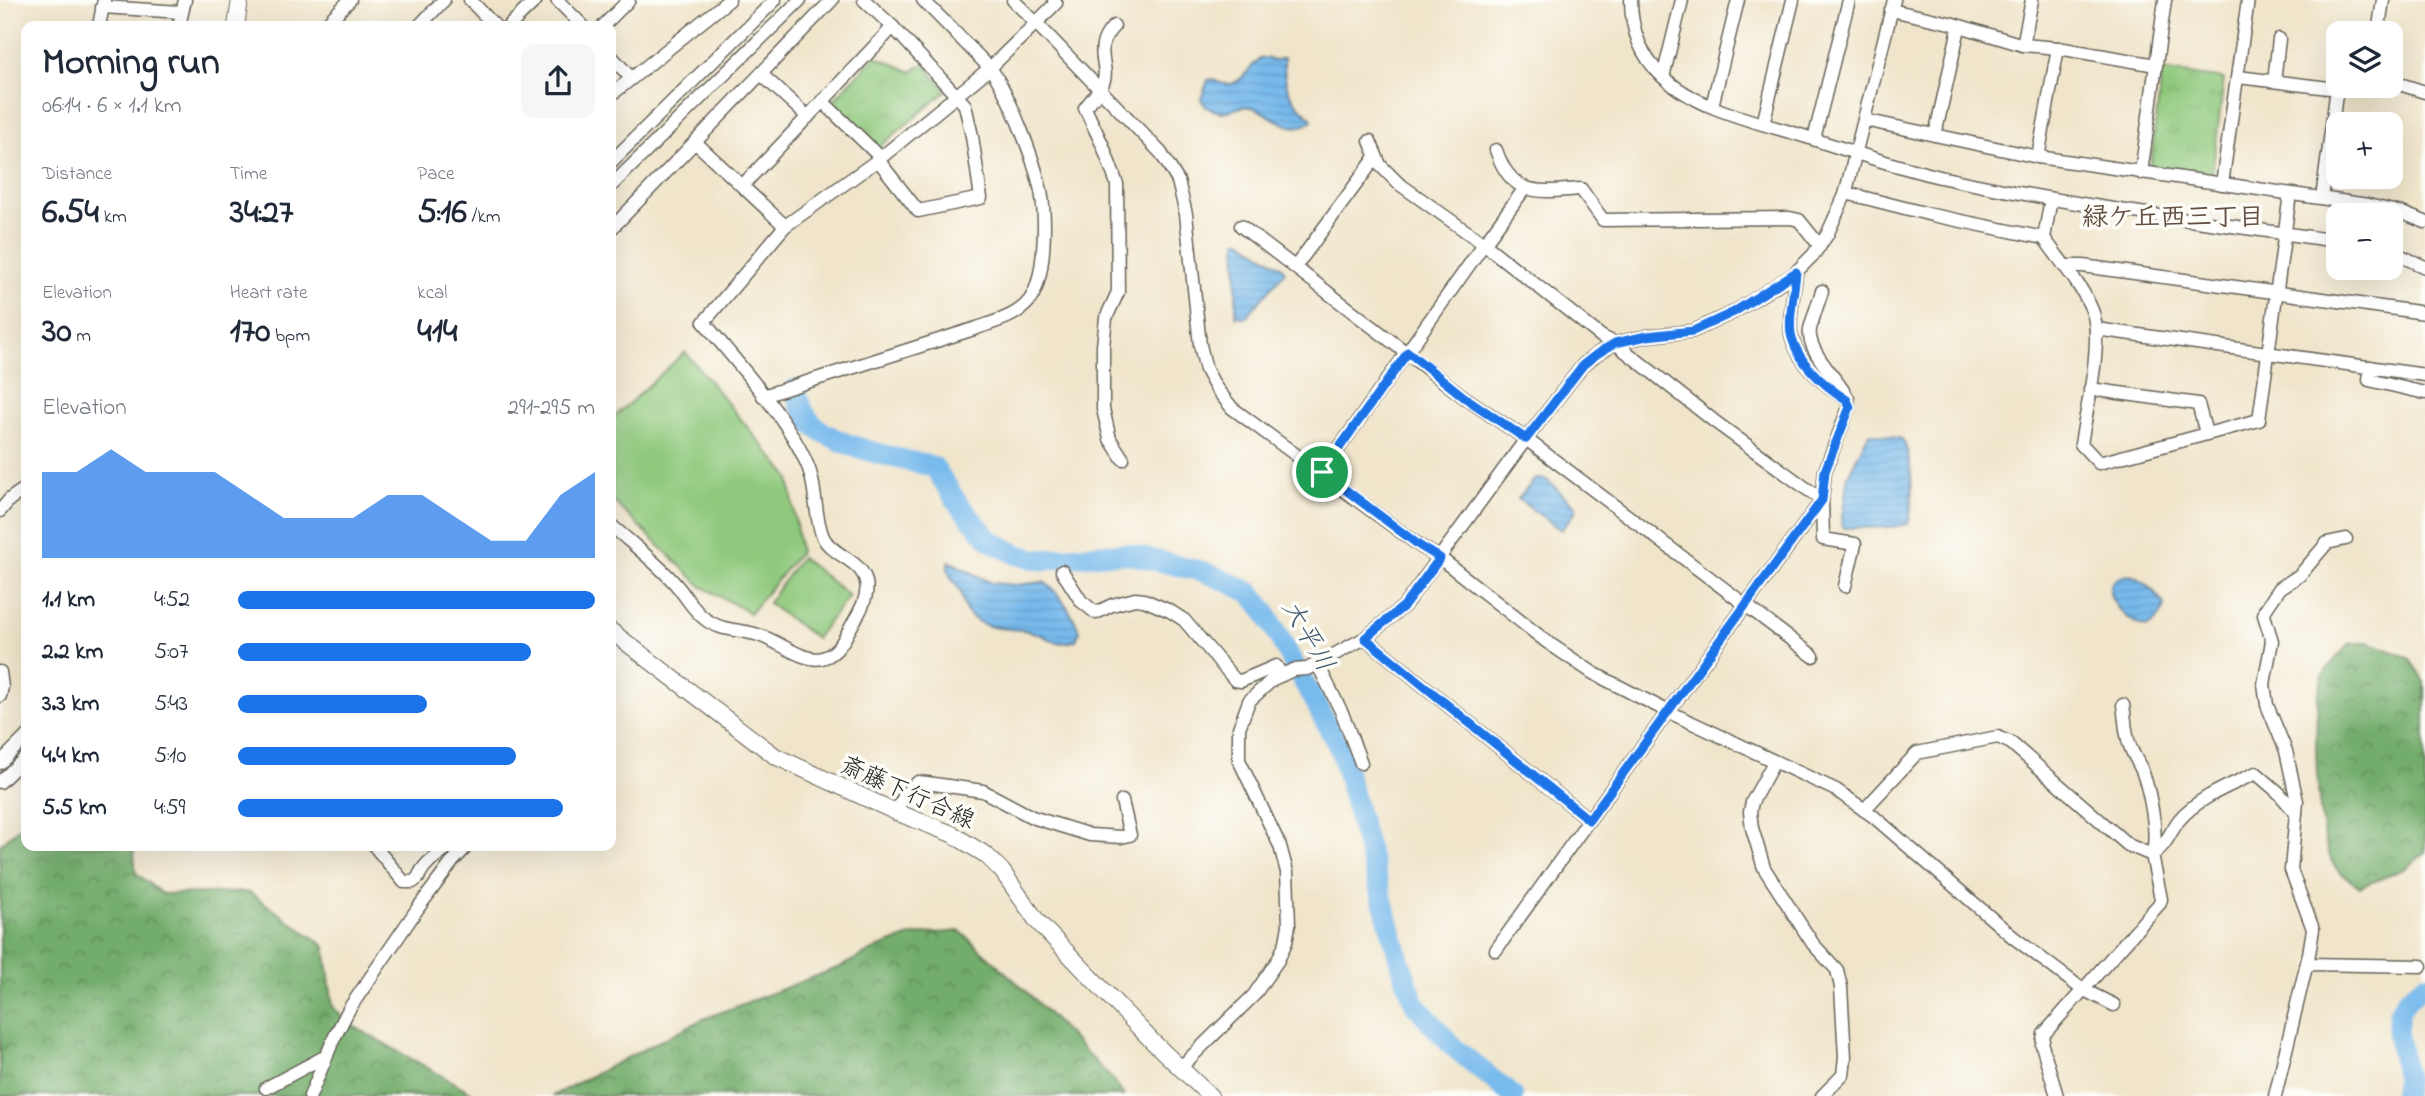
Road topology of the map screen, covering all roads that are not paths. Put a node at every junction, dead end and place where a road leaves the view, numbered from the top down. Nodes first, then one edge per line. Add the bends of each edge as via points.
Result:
1 (240, 0) edge
2 (350, 0) edge
3 (444, 0) edge
4 (470, 0) edge
5 (536, 0) edge
6 (557, 0) edge
7 (629, 0) edge
8 (729, 0) edge
9 (775, 0) edge
10 (800, 0) edge
11 (832, 0) edge
12 (864, 0) edge
13 (923, 0) edge
14 (1013, 0) edge
15 (1055, 0) edge
16 (1631, 0) edge
17 (1682, 0) edge
18 (1738, 0) edge
19 (1793, 0) edge
20 (1849, 0) edge
21 (2032, 0) edge
22 (2165, 0) edge
23 (2248, 0) edge
24 (2383, 0) edge
25 (103, 4) edge
26 (1893, 5) edge
27 (183, 6) edge
28 (237, 21) edge
29 (329, 21) edge
30 (424, 21) edge
31 (490, 21) edge
32 (514, 21) edge
33 (578, 21) edge
34 (608, 21) edge
35 (2380, 21) edge
36 (1036, 23) junction
37 (1114, 26) dead end
38 (893, 27) junction
39 (1959, 28) junction
40 (2279, 39) dead end
41 (2023, 45) junction
42 (2058, 48) junction
43 (616, 62) edge
44 (2156, 65) junction
45 (990, 68) junction
46 (761, 74) junction
47 (1663, 77) junction
48 (2238, 77) junction
49 (631, 78) junction
50 (2274, 81) junction
51 (2403, 85) edge
52 (2326, 86) edge
53 (1099, 88) junction
54 (616, 91) edge
55 (2425, 92) edge
56 (957, 94) junction
57 (2336, 98) edge
58 (822, 101) junction
59 (1712, 106) junction
60 (808, 117) junction
61 (1864, 120) junction
62 (1763, 124) junction
63 (1935, 135) junction
64 (1814, 139) junction
65 (1370, 141) dead end
66 (695, 142) junction
67 (1496, 150) dead end
68 (1855, 154) junction
69 (616, 157) edge
70 (2038, 157) junction
71 (879, 158) junction
72 (1376, 158) junction
73 (2141, 173) junction
74 (616, 181) edge
75 (2222, 184) junction
76 (742, 186) junction
77 (1525, 188) junction
78 (1846, 193) junction
79 (2290, 194) junction
80 (2322, 198) junction
81 (2051, 199) junction
82 (2425, 222) edge
83 (616, 224) edge
84 (785, 226) junction
85 (1241, 226) dead end
86 (2285, 233) junction
87 (2043, 238) junction
88 (2326, 239) edge
89 (1484, 244) junction
90 (1820, 246) junction
91 (2403, 257) edge
92 (1296, 266) junction
93 (2063, 266) junction
94 (2425, 267) edge
95 (1796, 272) junction
96 (1822, 291) dead end
97 (2277, 292) junction
98 (2425, 313) edge
99 (2096, 329) junction
100 (1615, 343) junction
101 (1408, 352) junction
102 (2268, 353) junction
103 (2371, 367) junction
104 (2425, 374) edge
105 (2090, 389) junction
106 (2425, 393) edge
107 (763, 396) junction
108 (1847, 400) junction
109 (2206, 433) junction
110 (1526, 439) junction
111 (1123, 459) dead end
112 (1322, 472) junction
113 (21, 491) edge
114 (1822, 500) junction
115 (0, 511) edge
116 (616, 530) edge
117 (2346, 539) dead end
118 (1440, 558) junction
119 (1062, 571) dead end
120 (1845, 586) dead end
121 (1746, 604) junction
122 (616, 635) edge
123 (1365, 638) junction
124 (1813, 656) dead end
125 (1312, 666) junction
126 (0, 672) edge
127 (1287, 673) junction
128 (0, 696) edge
129 (2123, 705) dead end
130 (1669, 712) junction
131 (21, 741) edge
132 (3, 755) edge
133 (21, 760) edge
134 (21, 762) edge
135 (1774, 762) junction
136 (1362, 763) dead end
137 (0, 782) edge
138 (1122, 801) dead end
139 (1864, 810) junction
140 (896, 812) junction
141 (2296, 813) junction
142 (1589, 820) junction
143 (378, 851) edge
144 (450, 851) edge
145 (455, 851) edge
146 (2152, 855) junction
147 (1496, 950) dead end
148 (2306, 964) junction
149 (2421, 966) dead end
150 (2082, 989) junction
151 (2114, 1005) dead end
152 (326, 1056) junction
153 (1180, 1068) junction
154 (266, 1088) dead end
155 (310, 1096) edge
156 (1210, 1096) edge
157 (1822, 1096) edge
158 (2057, 1096) edge
159 (2275, 1096) edge

1 - 28 main road
2 - 29 street
3 - 30 street
4 - 31 street
5 - 32 street
6 - 33 street
7 - 34 street
8 - 49 street
9 - 69 street
10 - 74 street
11 - 46 street
12 - 38 street
13 - 45 street
14 - 36 street
15 - 36 street
16 - 47 street via 1640,46
17 - 47 street
18 - 59 street
19 - 62 street
20 - 64 street
21 - 41 street
22 - 44 street
23 - 48 street
24 - 35 street
25 - 27 street
26 - 39 street
26 - 61 street
36 - 45 street
36 - 53 street
37 - 53 street via 1102,48 1104,84
38 - 56 street
38 - 58 street
39 - 41 street
39 - 63 street
40 - 50 street
41 - 42 street
42 - 44 street
42 - 70 street
43 - 49 street
44 - 73 street
45 - 56 street
45 - 107 street via 1002,83 1041,192 1041,273 1029,300 1008,317 978,328
46 - 60 street
46 - 66 street
47 - 59 street
48 - 50 street
48 - 75 street
49 - 54 street
50 - 52 street
51 - 55 street
53 - 111 street via 1085,108 1117,184 1118,235 1118,292 1106,318 1103,346 1103,410 1110,439
53 - 112 street via 1161,153 1178,181 1186,214 1200,345 1216,388 1252,424
56 - 71 street
56 - 71 street via 965,105 981,198 918,211
57 - 80 street
58 - 60 street
58 - 71 street
59 - 62 street
60 - 76 street
61 - 63 street
61 - 68 street
62 - 64 street
63 - 70 street
64 - 68 street
65 - 72 street
66 - 76 street
66 - 83 street
67 - 77 street via 1508,176
68 - 78 street
68 - 81 street
70 - 73 street
71 - 84 street
72 - 89 street via 1398,183
72 - 92 street
73 - 75 street
75 - 79 street
76 - 84 street
77 - 89 street
77 - 90 street via 1539,192 1581,189 1604,220 1790,218 1799,220
78 - 87 street
78 - 90 street
79 - 80 street
79 - 86 street
80 - 82 street via 2392,210
81 - 86 street
81 - 87 street
84 - 107 street via 704,322
85 - 92 street
86 - 88 street
86 - 97 street
87 - 93 street
89 - 100 street
89 - 101 street
90 - 95 street
91 - 94 street
92 - 101 street
93 - 97 street
93 - 99 street via 2086,299
95 - 100 street via 1734,312 1693,331
95 - 108 street via 1792,337 1806,363
96 - 108 street via 1809,332 1819,359
97 - 98 street
97 - 102 street
99 - 102 street
99 - 105 street
100 - 110 street via 1583,365
100 - 114 street
101 - 110 street
101 - 112 street
102 - 103 street
102 - 109 street via 2259,419
103 - 104 street
103 - 106 street via 2369,380
105 - 109 street via 2197,404
105 - 109 street via 2081,444 2099,463
107 - 116 street via 798,444 810,472 824,538 862,571 866,582 865,599 832,653 804,659 756,634 706,621 677,586
108 - 114 street via 1850,407 1825,471
110 - 118 street
110 - 121 street
112 - 118 street
113 - 115 street
114 - 120 street via 1823,539 1855,544
114 - 121 street
117 - 141 street via 2327,543 2265,610 2272,641 2264,684 2267,705 2295,784
118 - 123 street via 1404,606
118 - 130 street via 1593,673
119 - 127 street via 1081,601 1096,613 1135,599 1177,615 1235,680 1276,666
121 - 124 street
121 - 130 street
122 - 140 main road, 斎藤下行合線 via 775,756
123 - 125 street
123 - 142 street
125 - 127 street
125 - 136 street via 1342,713
126 - 128 street
127 - 153 street via 1249,701 1238,745 1239,760 1280,846 1287,873 1286,942 1254,995
129 - 146 street via 2129,744 2142,770 2150,803
130 - 135 street
130 - 142 street
131 - 132 street
132 - 133 street
134 - 137 street
135 - 139 street via 1836,790
135 - 157 street via 1752,802 1752,828 1764,867 1813,944 1837,970 1840,986 1843,1075
138 - 140 street via 1130,835 1121,838 1090,835 1032,817 983,791 939,784 918,782 904,795
139 - 146 street via 1917,753 1998,737 2011,743 2128,845
139 - 150 street via 2013,937
140 - 153 main road, 斎藤下行合線 via 952,834 986,855 1037,921
141 - 146 street via 2256,773 2202,801 2180,819 2163,848
141 - 148 street via 2291,870 2313,929
142 - 147 street
143 - 144 street via 409,883 428,862
145 - 152 street via 349,1009
146 - 150 street via 2160,904
148 - 149 street
148 - 159 street
150 - 151 street
150 - 158 street via 2044,1034 2042,1045
152 - 154 street
152 - 155 street
153 - 156 main road, 斎藤下行合線

